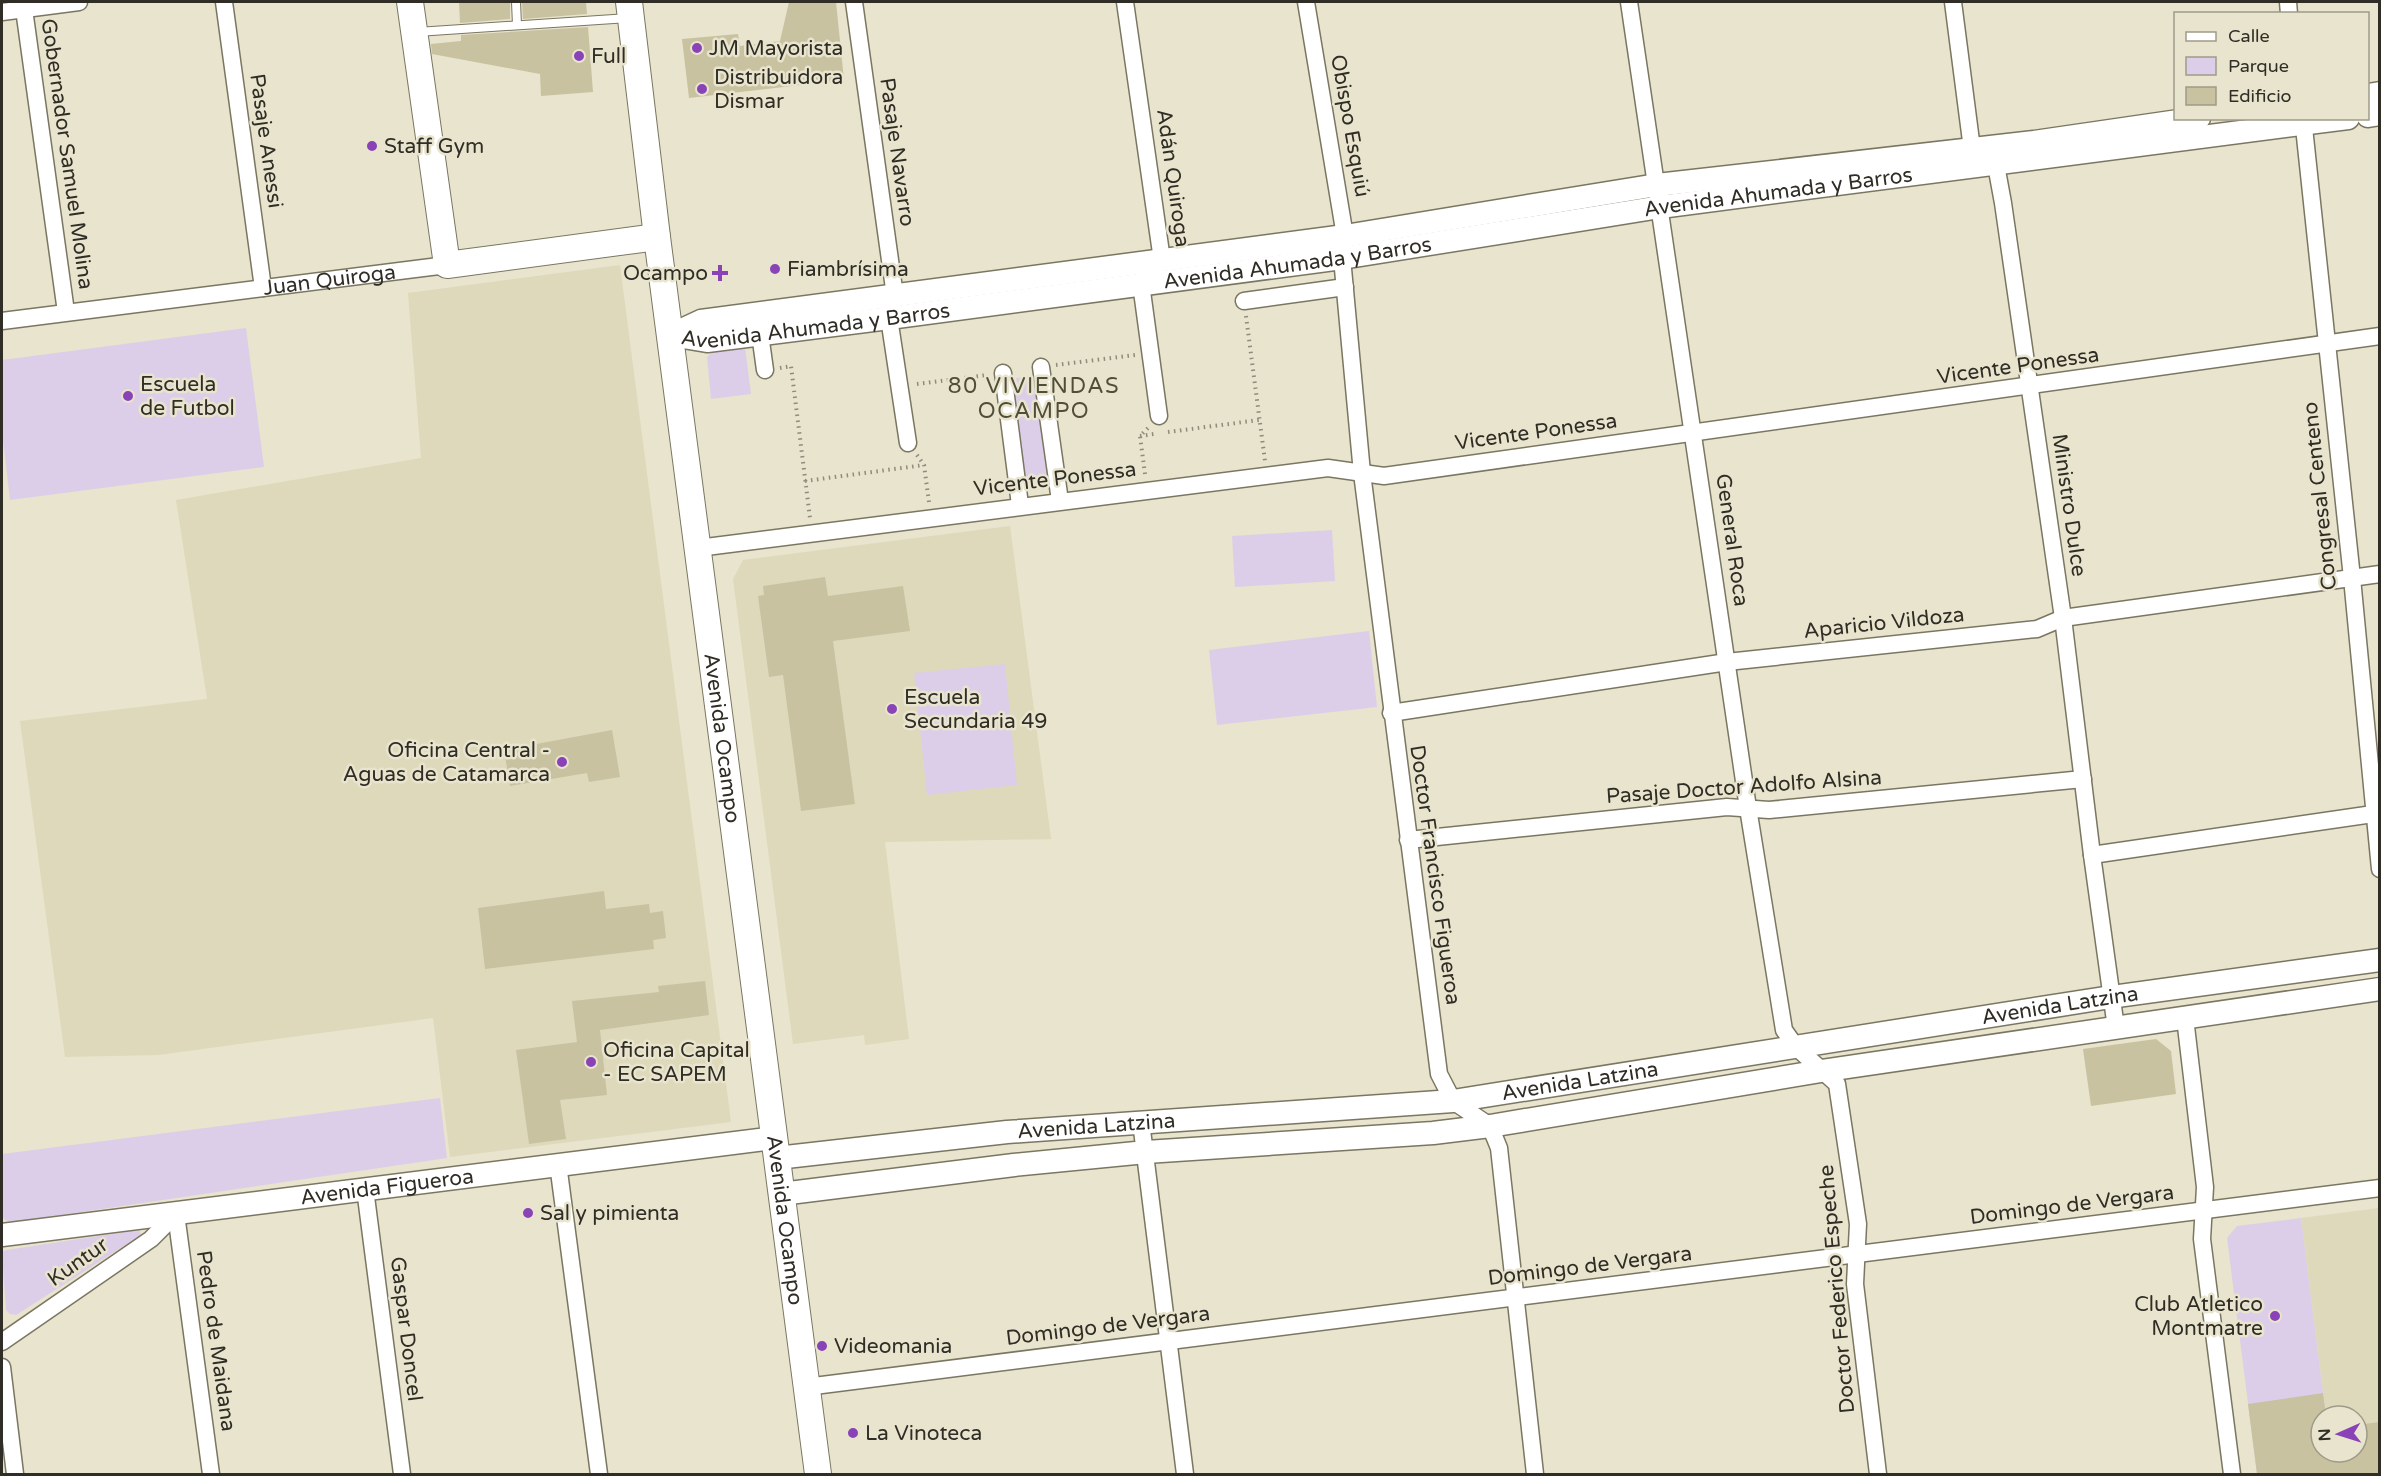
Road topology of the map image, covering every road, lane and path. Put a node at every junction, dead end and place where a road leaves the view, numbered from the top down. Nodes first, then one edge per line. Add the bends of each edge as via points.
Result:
1 (79, 2) edge
2 (224, 2) edge
3 (410, 2) edge
4 (516, 2) edge
5 (854, 2) edge
6 (1125, 2) edge
7 (1306, 2) edge
8 (1629, 2) edge
9 (1953, 2) edge
10 (24, 5) edge
11 (630, 10) edge
12 (2, 12) edge
13 (517, 25) junction
14 (414, 32) junction
15 (2184, 120) edge
16 (2326, 120) edge
17 (2303, 122) edge
18 (1972, 149) junction
19 (1996, 165) junction
20 (1659, 196) junction
21 (657, 237) junction
22 (1344, 247) junction
23 (1162, 260) junction
24 (447, 265) junction
25 (1142, 284) junction
26 (1345, 287) junction
27 (263, 288) junction
28 (895, 296) junction
29 (1244, 301) joint
30 (66, 312) junction
31 (889, 318) junction
32 (2, 321) edge
33 (760, 334) junction
34 (671, 335) junction
35 (2379, 336) edge
36 (2326, 344) junction
37 (1041, 367) dead end
38 (765, 370) joint
39 (1003, 373) dead end
40 (2029, 387) junction
41 (1159, 416) joint
42 (1259, 420) junction
43 (1693, 433) junction
44 (1140, 436) junction
45 (908, 443) joint
46 (924, 465) junction
47 (1362, 473) junction
48 (1267, 475) junction
49 (805, 481) junction
50 (1147, 489) junction
51 (1060, 501) junction
52 (1020, 505) junction
53 (932, 518) junction
54 (812, 534) junction
55 (698, 548) junction
56 (2379, 574) edge
57 (2352, 578) junction
58 (2063, 618) junction
59 (1727, 662) junction
60 (1391, 712) junction
61 (2083, 779) junction
62 (1748, 808) junction
63 (2377, 813) edge
64 (1408, 840) junction
65 (2092, 855) junction
66 (2379, 869) edge
67 (2379, 960) edge
68 (2379, 989) edge
69 (2111, 997) junction
70 (2185, 1018) junction
71 (2116, 1028) junction
72 (1796, 1047) junction
73 (1821, 1071) junction
74 (1453, 1101) junction
75 (1142, 1122) junction
76 (1490, 1126) junction
77 (775, 1148) junction
78 (1146, 1152) junction
79 (558, 1164) junction
80 (2379, 1188) edge
81 (365, 1189) junction
82 (781, 1194) junction
83 (2203, 1211) junction
84 (176, 1214) junction
85 (2, 1235) edge
86 (1857, 1254) junction
87 (1514, 1299) junction
88 (1168, 1341) junction
89 (2, 1342) edge
90 (2, 1367) edge
91 (806, 1388) junction
92 (15, 1474) edge
93 (211, 1474) edge
94 (402, 1474) edge
95 (598, 1474) edge
96 (818, 1474) edge
97 (1185, 1474) edge
98 (1535, 1474) edge
99 (1878, 1474) edge
100 (2232, 1474) edge

1 - 10 street
2 - 27 street, Pasaje Anessi
3 - 14 main road
4 - 13 lane
5 - 28 street, Pasaje Navarro
6 - 23 street, Adán Quiroga
7 - 22 street, Obispo Esquiú
8 - 20 street, General Roca
9 - 18 street
10 - 12 street
10 - 30 street, Gobernador Samuel Molina
11 - 13 lane
11 - 21 main road, Avenida Ocampo
13 - 14 lane
14 - 24 main road
15 - 18 main road, Avenida Ahumada y Barros
16 - 17 main road, Avenida Ahumada y Barros
17 - 19 main road, Avenida Ahumada y Barros
17 - 36 street, Congresal Centeno
18 - 19 street
18 - 20 main road, Avenida Ahumada y Barros
19 - 20 main road, Avenida Ahumada y Barros
19 - 40 street, Ministro Dulce
20 - 22 main road, Avenida Ahumada y Barros
20 - 43 street, General Roca
21 - 24 main road, Juan Quiroga
21 - 34 main road, Avenida Ocampo
22 - 23 main road, Avenida Ahumada y Barros
22 - 25 main road, Avenida Ahumada y Barros
22 - 26 street, Doctor Francisco Figueroa
23 - 25 street, Adán Quiroga
23 - 28 main road, Avenida Ahumada y Barros
24 - 27 street, Juan Quiroga
25 - 31 main road, Avenida Ahumada y Barros
25 - 41 street
26 - 29 street
26 - 47 street, Doctor Francisco Figueroa
27 - 30 street, Juan Quiroga
28 - 31 street, Pasaje Navarro
28 - 34 main road, Avenida Ahumada y Barros via 701,321
29 - 42 path
30 - 32 street, Juan Quiroga
31 - 33 main road, Avenida Ahumada y Barros
31 - 45 street, Pasaje Navarro
33 - 34 main road, Avenida Ahumada y Barros via 707,341
33 - 38 street
34 - 55 main road, Avenida Ocampo
35 - 36 street, Vicente Ponessa
36 - 40 street, Vicente Ponessa
36 - 57 street, Congresal Centeno
37 - 51 street
38 - 49 path via 791,366
39 - 52 street
40 - 43 street, Vicente Ponessa
40 - 58 street, Ministro Dulce
41 - 44 path
42 - 44 path
42 - 48 path
43 - 47 street, Vicente Ponessa via 1384,476
43 - 59 street, General Roca
44 - 50 path
45 - 46 path
46 - 49 path
46 - 53 path
47 - 48 street, Vicente Ponessa via 1328,468
47 - 60 street, Doctor Francisco Figueroa
48 - 50 street, Vicente Ponessa
49 - 54 path
50 - 51 street, Vicente Ponessa
51 - 52 street, Vicente Ponessa
52 - 53 street, Vicente Ponessa
53 - 54 street, Vicente Ponessa
54 - 55 street, Vicente Ponessa
55 - 77 main road, Avenida Ocampo
56 - 57 street, Aparicio Vildoza
57 - 58 street, Aparicio Vildoza
57 - 63 street, Congresal Centeno
58 - 59 street, Aparicio Vildoza via 2037,629
58 - 61 street, Ministro Dulce
59 - 60 street, Aparicio Vildoza
59 - 62 street, General Roca
60 - 64 street, Doctor Francisco Figueroa
61 - 62 street, Pasaje Doctor Adolfo Alsina via 1769,810
61 - 65 street, Ministro Dulce
62 - 64 street, Pasaje Doctor Adolfo Alsina
62 - 72 street, General Roca via 1784,1030
63 - 65 street
63 - 66 street, Congresal Centeno
64 - 74 street, Doctor Francisco Figueroa via 1439,1074
65 - 69 street, Ministro Dulce
67 - 69 main road, Avenida Latzina
68 - 70 main road, Avenida Latzina
69 - 71 street, Ministro Dulce
69 - 72 main road, Avenida Latzina
70 - 71 main road, Avenida Latzina
70 - 83 street via 2205,1187
71 - 73 main road, Avenida Latzina
72 - 73 street, General Roca
72 - 74 main road, Avenida Latzina
73 - 76 main road, Avenida Latzina
73 - 86 street, Doctor Federico Espeche via 1837,1084 1858,1224
74 - 75 main road, Avenida Latzina
74 - 76 street, Doctor Francisco Figueroa
75 - 77 main road, Avenida Latzina
75 - 78 street
76 - 78 main road, Avenida Latzina
76 - 87 street via 1499,1149
77 - 79 main road, Avenida Figueroa
77 - 82 main road, Avenida Ocampo
78 - 82 main road, Avenida Latzina
78 - 88 street
79 - 81 main road, Avenida Figueroa
79 - 95 street
80 - 83 street, Domingo de Vergara
81 - 84 main road, Avenida Figueroa
81 - 94 street, Gaspar Doncel
82 - 91 main road, Avenida Ocampo
83 - 86 street, Domingo de Vergara
83 - 100 street via 2202,1239
84 - 85 main road, Avenida Figueroa
84 - 89 street, Kuntur via 151,1239
84 - 93 street, Pedro de Maidana
86 - 87 street, Domingo de Vergara
86 - 99 street, Doctor Federico Espeche via 1855,1284
87 - 88 street, Domingo de Vergara
87 - 98 street
88 - 91 street, Domingo de Vergara
88 - 97 street
90 - 92 street
91 - 96 main road, Avenida Ocampo

